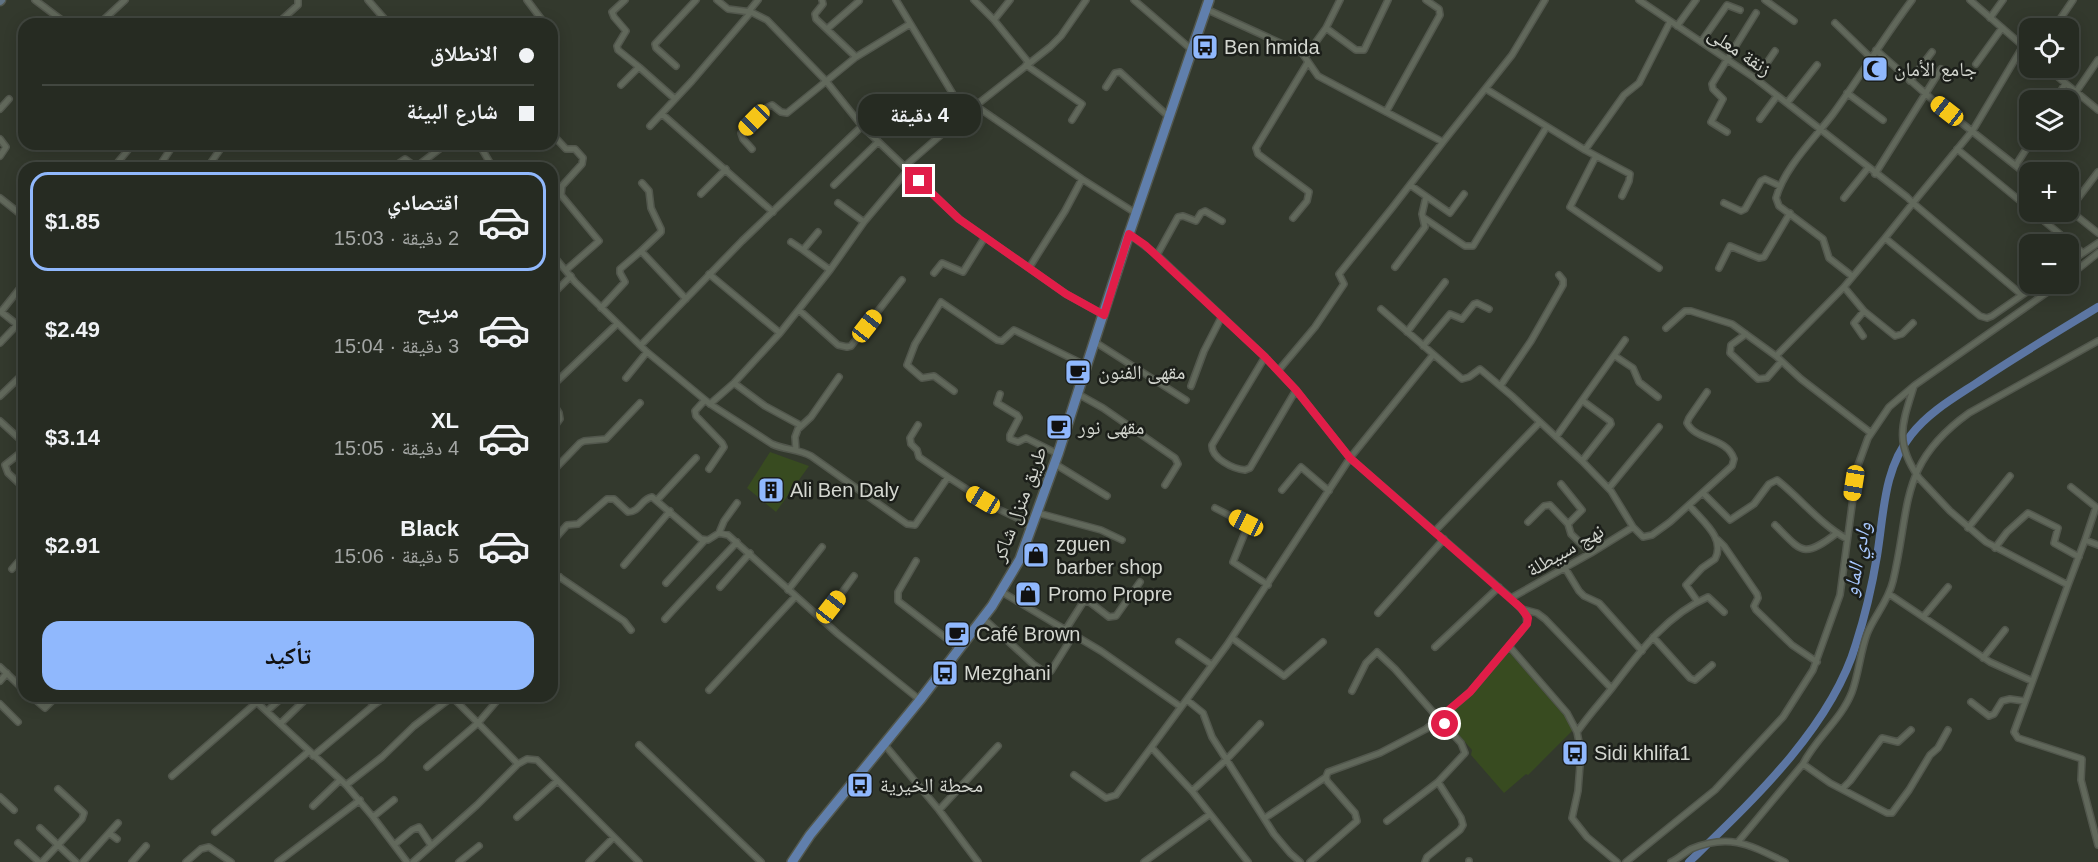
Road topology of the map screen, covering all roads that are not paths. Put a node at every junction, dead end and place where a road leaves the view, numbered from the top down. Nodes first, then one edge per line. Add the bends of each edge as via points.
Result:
1 (35, 0) edge
2 (125, 0) edge
3 (298, 0) edge
4 (368, 0) edge
5 (379, 0) edge
6 (527, 0) edge
7 (625, 0) edge
8 (696, 0) edge
9 (717, 0) edge
10 (758, 0) edge
11 (822, 0) edge
12 (897, 0) edge
13 (974, 0) edge
14 (1010, 0) edge
15 (1086, 0) edge
16 (1134, 0) edge
17 (1340, 0) edge
18 (1388, 0) edge
19 (1426, 0) edge
20 (1545, 0) edge
21 (1641, 0) edge
22 (1696, 0) edge
23 (1765, 0) edge
24 (1912, 0) edge
25 (1970, 0) edge
26 (2003, 0) edge
27 (2073, 0) edge
28 (859, 1) edge
29 (373, 5) junction
30 (1208, 5) edge
31 (1740, 10) dead end
32 (750, 11) junction
33 (1756, 13) dead end
34 (59, 18) edge
35 (106, 18) edge
36 (284, 18) edge
37 (384, 18) edge
38 (540, 18) edge
39 (1990, 18) junction
40 (2061, 18) edge
41 (994, 20) junction
42 (1794, 21) dead end
43 (1670, 22) junction
44 (910, 24) junction
45 (1835, 24) dead end
46 (1677, 26) junction
47 (827, 28) junction
48 (1326, 28) junction
49 (2002, 28) junction
50 (1701, 42) junction
51 (2019, 43) edge
52 (1192, 50) junction
53 (1876, 50) junction
54 (1775, 51) dead end
55 (1932, 52) dead end
56 (2019, 53) edge
57 (856, 57) junction
58 (1870, 57) junction
59 (1307, 59) junction
60 (1727, 60) junction
61 (2098, 60) edge
62 (1027, 64) junction
63 (1977, 64) dead end
64 (1817, 65) dead end
65 (676, 66) dead end
66 (639, 67) junction
67 (1941, 69) dead end
68 (2058, 78) edge
69 (1756, 79) junction
70 (826, 81) junction
71 (1910, 81) junction
72 (2065, 84) junction
73 (621, 85) dead end
74 (1106, 87) dead end
75 (1486, 89) junction
76 (2061, 90) edge
77 (2072, 90) edge
78 (2078, 90) edge
79 (1847, 93) junction
80 (1926, 94) junction
81 (2079, 95) edge
82 (1777, 96) junction
83 (9, 99) dead end
84 (675, 99) junction
85 (1787, 103) junction
86 (976, 106) junction
87 (0, 109) edge
88 (2098, 110) edge
89 (1386, 112) junction
90 (662, 114) junction
91 (965, 114) junction
92 (1169, 117) junction
93 (1760, 119) dead end
94 (1072, 120) dead end
95 (1883, 120) dead end
96 (650, 126) dead end
97 (862, 126) junction
98 (1546, 128) junction
99 (1972, 130) junction
100 (1820, 131) junction
101 (1727, 132) dead end
102 (0, 138) edge
103 (558, 140) edge
104 (1443, 141) junction
105 (878, 142) junction
106 (752, 149) dead end
107 (1957, 149) junction
108 (127, 150) edge
109 (439, 150) edge
110 (1585, 150) junction
111 (2026, 150) edge
112 (0, 156) edge
113 (1596, 156) junction
114 (118, 162) edge
115 (424, 162) edge
116 (2016, 165) junction
117 (1868, 168) junction
118 (2019, 168) edge
119 (726, 169) junction
120 (906, 169) junction
121 (2098, 172) edge
122 (1875, 174) junction
123 (1082, 179) junction
124 (642, 183) dead end
125 (834, 185) dead end
126 (1410, 185) junction
127 (1780, 186) junction
128 (701, 194) dead end
129 (1464, 194) dead end
130 (1622, 196) dead end
131 (2079, 196) edge
132 (0, 198) edge
133 (1426, 198) junction
134 (1844, 198) dead end
135 (2019, 200) edge
136 (838, 203) dead end
137 (1724, 203) dead end
138 (1913, 203) junction
139 (18, 212) edge
140 (773, 212) junction
141 (1790, 213) junction
142 (1137, 214) junction
143 (2079, 217) edge
144 (1293, 218) dead end
145 (1424, 218) junction
146 (1222, 221) dead end
147 (864, 222) junction
148 (2046, 222) edge
149 (818, 232) dead end
150 (2098, 233) edge
151 (1129, 234) junction
152 (985, 237) junction
153 (1885, 238) junction
154 (791, 242) dead end
155 (2098, 243) edge
156 (641, 250) junction
157 (803, 250) junction
158 (2083, 253) junction
159 (2098, 253) edge
160 (1157, 255) junction
161 (2079, 256) edge
162 (558, 261) edge
163 (1395, 267) dead end
164 (1029, 268) junction
165 (1659, 268) dead end
166 (1719, 268) dead end
167 (2079, 268) edge
168 (566, 270) junction
169 (831, 270) junction
170 (934, 273) dead end
171 (709, 274) junction
172 (1559, 275) dead end
173 (571, 276) junction
174 (1852, 276) junction
175 (902, 280) dead end
176 (1445, 282) dead end
177 (1844, 287) junction
178 (558, 289) edge
179 (18, 290) edge
180 (2045, 294) edge
181 (2022, 295) joint
182 (686, 298) junction
183 (601, 308) junction
184 (1381, 309) dead end
185 (1489, 309) dead end
186 (799, 310) junction
187 (1, 311) edge
188 (1864, 311) junction
189 (1104, 315) junction
190 (1222, 316) junction
191 (1913, 323) dead end
192 (616, 324) junction
193 (17, 325) joint
194 (1666, 328) dead end
195 (1407, 332) junction
196 (780, 333) junction
197 (1746, 334) junction
198 (1863, 336) dead end
199 (1625, 340) dead end
200 (2098, 341) edge
201 (1095, 342) junction
202 (0, 343) edge
203 (641, 345) junction
204 (1423, 346) junction
205 (647, 352) junction
206 (1433, 355) junction
207 (1615, 356) junction
208 (1776, 356) junction
209 (1265, 357) junction
210 (1782, 362) junction
211 (1087, 366) junction
212 (1278, 372) junction
213 (839, 376) dead end
214 (626, 378) dead end
215 (18, 380) edge
216 (558, 380) edge
217 (734, 383) junction
218 (1915, 384) junction
219 (1191, 386) dead end
220 (1501, 386) junction
221 (1296, 390) junction
222 (954, 391) dead end
223 (1707, 392) dead end
224 (1000, 394) dead end
225 (1078, 394) junction
226 (0, 396) edge
227 (1658, 397) dead end
228 (1186, 400) dead end
229 (1583, 401) junction
230 (707, 402) junction
231 (640, 403) dead end
232 (0, 421) edge
233 (1540, 422) junction
234 (800, 425) junction
235 (918, 425) dead end
236 (1659, 427) dead end
237 (1871, 433) junction
238 (1556, 437) junction
239 (18, 438) edge
240 (796, 450) junction
241 (1058, 454) junction
242 (18, 455) edge
243 (696, 458) dead end
244 (1350, 458) junction
245 (1582, 460) junction
246 (1055, 464) junction
247 (3, 466) edge
248 (558, 466) edge
249 (709, 469) dead end
250 (1915, 473) junction
251 (2010, 476) dead end
252 (948, 477) junction
253 (18, 482) edge
254 (1561, 484) dead end
255 (1165, 485) dead end
256 (2070, 487) dead end
257 (1609, 488) junction
258 (1282, 490) dead end
259 (1329, 490) junction
260 (1702, 493) junction
261 (1107, 496) dead end
262 (658, 500) junction
263 (737, 503) dead end
264 (1689, 506) junction
265 (1215, 508) dead end
266 (670, 511) junction
267 (1038, 513) junction
268 (1528, 522) dead end
269 (1568, 524) junction
270 (1775, 525) dead end
271 (1633, 527) junction
272 (1968, 528) junction
273 (1032, 529) junction
274 (1435, 531) junction
275 (720, 533) junction
276 (1837, 534) junction
277 (558, 535) edge
278 (1444, 539) junction
279 (1847, 539) junction
280 (705, 540) junction
281 (1122, 540) dead end
282 (1718, 540) junction
283 (2085, 540) junction
284 (737, 542) junction
285 (2098, 545) edge
286 (822, 547) dead end
287 (1995, 548) junction
288 (750, 553) junction
289 (1591, 553) junction
290 (2079, 557) junction
291 (916, 561) dead end
292 (18, 562) edge
293 (624, 565) dead end
294 (1565, 568) junction
295 (12, 569) dead end
296 (854, 576) dead end
297 (560, 578) edge
298 (1140, 582) dead end
299 (666, 583) dead end
300 (1268, 585) junction
301 (2067, 585) junction
302 (720, 587) dead end
303 (1498, 587) junction
304 (1948, 587) dead end
305 (788, 590) junction
306 (1002, 592) junction
307 (1889, 594) junction
308 (795, 597) junction
309 (1511, 598) junction
310 (1698, 602) junction
311 (1521, 608) junction
312 (1724, 612) dead end
313 (1378, 613) dead end
314 (1923, 617) junction
315 (983, 618) junction
316 (665, 619) dead end
317 (822, 620) junction
318 (1066, 629) junction
319 (631, 630) dead end
320 (2005, 630) dead end
321 (1074, 634) junction
322 (1653, 637) junction
323 (1232, 638) junction
324 (1179, 642) dead end
325 (1323, 642) dead end
326 (1509, 646) junction
327 (1435, 647) dead end
328 (959, 648) junction
329 (1642, 651) junction
330 (1983, 658) junction
331 (1817, 662) junction
332 (1212, 665) junction
333 (1712, 665) dead end
334 (0, 667) edge
335 (7, 674) junction
336 (0, 681) edge
337 (2032, 681) junction
338 (18, 684) edge
339 (1611, 688) junction
340 (709, 690) dead end
341 (1352, 691) dead end
342 (920, 700) junction
343 (1187, 700) junction
344 (2024, 701) junction
345 (38, 702) edge
346 (51, 702) edge
347 (257, 702) joint
348 (277, 702) edge
349 (303, 702) edge
350 (371, 702) edge
351 (378, 702) edge
352 (445, 702) edge
353 (457, 702) edge
354 (496, 702) edge
355 (1971, 702) dead end
356 (0, 704) edge
357 (374, 705) junction
358 (1181, 707) junction
359 (267, 711) junction
360 (1438, 719) junction
361 (18, 722) dead end
362 (478, 723) junction
363 (280, 724) junction
364 (1260, 724) dead end
365 (1911, 730) dead end
366 (1948, 730) dead end
367 (1577, 732) junction
368 (884, 743) junction
369 (639, 745) dead end
370 (998, 746) dead end
371 (1152, 748) junction
372 (311, 754) junction
373 (1227, 759) junction
374 (518, 764) junction
375 (1803, 764) junction
376 (428, 767) dead end
377 (1074, 775) dead end
378 (172, 776) dead end
379 (1326, 777) junction
380 (340, 780) junction
381 (557, 781) junction
382 (1438, 782) junction
383 (346, 785) junction
384 (58, 789) dead end
385 (1842, 789) junction
386 (1192, 791) junction
387 (0, 797) edge
388 (360, 800) junction
389 (394, 800) dead end
390 (313, 806) dead end
391 (14, 810) dead end
392 (939, 810) junction
393 (1209, 815) junction
394 (373, 817) junction
395 (517, 817) dead end
396 (1264, 818) junction
397 (1387, 821) dead end
398 (118, 823) dead end
399 (40, 828) dead end
400 (216, 832) dead end
401 (109, 833) junction
402 (614, 837) junction
403 (117, 839) dead end
404 (1738, 842) junction
405 (18, 843) dead end
406 (58, 845) junction
407 (394, 845) junction
408 (431, 845) junction
409 (2098, 845) edge
410 (146, 846) dead end
411 (479, 846) dead end
412 (1424, 861) edge
413 (41, 862) edge
414 (76, 862) edge
415 (83, 862) edge
416 (132, 862) edge
417 (186, 862) edge
418 (231, 862) edge
419 (278, 862) edge
420 (407, 862) edge
421 (413, 862) edge
422 (459, 862) edge
423 (589, 862) edge
424 (639, 862) edge
425 (761, 862) edge
426 (792, 862) edge
427 (978, 862) edge
428 (1144, 862) edge
429 (1248, 862) edge
430 (1300, 862) edge
431 (1310, 862) edge
432 (1617, 862) edge
433 (1626, 862) edge
434 (1671, 862) edge
435 (1785, 862) edge

1 - 34 street
2 - 35 street
3 - 36 street via 298,5
4 - 29 street
5 - 29 street
6 - 38 street
7 - 66 street via 612,12 626,30 616,48
8 - 65 street via 656,43 656,48
9 - 32 street via 728,9
10 - 32 street
11 - 47 street via 815,16
12 - 44 street
13 - 41 street
14 - 41 street
15 - 62 street via 1061,36
16 - 52 street
17 - 48 street
18 - 48 street via 1364,50 1356,50
19 - 89 street via 1439,9 1440,15
20 - 75 street
21 - 43 street, زنقة معلى
22 - 46 street
23 - 42 street
24 - 53 street
25 - 39 street
26 - 39 street
27 - 40 street
28 - 47 street
29 - 37 street
30 - 52 main road, طريق منزل شاكر
30 - 59 street
31 - 50 street via 1727,5
32 - 70 street via 767,20
32 - 84 street
33 - 60 street
39 - 49 street
41 - 62 street
43 - 46 street, زنقة معلى
43 - 110 street via 1639,83 1624,95
44 - 57 street
44 - 91 street
45 - 58 street
46 - 50 street, زنقة معلى
47 - 57 street
48 - 59 street
49 - 51 street
49 - 63 street
50 - 60 street, زنقة معلى
52 - 92 main road, طريق منزل شاكر
53 - 58 street
53 - 71 street
54 - 69 street
55 - 71 street
56 - 99 street
57 - 70 street
58 - 79 street
59 - 89 street via 1318,76
59 - 144 street via 1256,148 1258,154 1308,192
60 - 69 street, زنقة معلى
60 - 101 street via 1712,84 1723,99 1711,120
61 - 78 street
62 - 86 street
62 - 94 street via 1082,104
64 - 85 street
66 - 73 street
66 - 84 street
67 - 80 street
68 - 72 street
69 - 82 street, زنقة معلى
70 - 97 street
70 - 106 street via 787,113 772,105 766,108 741,133
71 - 80 street
72 - 76 street
72 - 77 street
74 - 92 street via 1120,72
75 - 98 street
75 - 104 street
79 - 95 street
79 - 100 street
80 - 99 street
80 - 122 street
81 - 88 street
82 - 85 street, زنقة معلى
82 - 93 street
83 - 87 street
84 - 90 street
85 - 100 street, زنقة معلى
86 - 91 street
86 - 123 street
89 - 104 street
90 - 96 street
90 - 119 street
91 - 120 street
92 - 142 main road, طريق منزل شاكر
97 - 105 street
97 - 140 street
98 - 110 street
98 - 145 street via 1473,246 1465,246
99 - 107 street
99 - 116 street
100 - 117 street, زنقة معلى
100 - 127 street
102 - 112 street via 6,147
103 - 168 street via 583,158 562,186 561,195 599,241
104 - 126 street
105 - 120 street
105 - 125 street
107 - 135 street
107 - 138 street
108 - 114 street
109 - 115 street
110 - 113 street
111 - 116 street
113 - 130 street via 1630,174
113 - 165 street via 1570,207
116 - 118 street
117 - 122 street, زنقة معلى
117 - 134 street
119 - 128 street
119 - 140 street
120 - 147 street
120 - 152 street via 952,213
121 - 131 street
122 - 138 street, زنقة معلى
123 - 142 street
123 - 164 street
124 - 156 street via 649,190 661,232
126 - 133 street
126 - 212 street via 1339,274 1344,284
127 - 137 street via 1761,181 1741,211
127 - 141 street via 1776,202
129 - 133 street via 1450,213
132 - 139 street
133 - 145 street
136 - 147 street
138 - 153 street
138 - 181 street, زنقة معلى
140 - 171 street
141 - 166 street via 1764,257 1730,246
141 - 174 street via 1822,240 1829,258
142 - 151 main road, طريق منزل شاكر
143 - 150 street
145 - 163 street via 1425,227
146 - 160 street via 1208,211 1203,211 1196,221 1178,217
147 - 169 street
148 - 158 street
149 - 157 street
151 - 160 street
151 - 189 main road, طريق منزل شاكر
152 - 164 street
152 - 170 street via 963,272 942,263
153 - 174 street
153 - 181 street via 1984,317 1992,316
154 - 157 street
155 - 158 street
156 - 182 street
156 - 183 street via 620,269 625,282
157 - 169 street
158 - 161 street
159 - 167 street
160 - 190 street
162 - 168 street
164 - 189 street
168 - 173 street
169 - 186 street
171 - 182 street
171 - 196 street
172 - 220 street via 1563,285
173 - 178 street
173 - 183 street
174 - 177 street
175 - 186 street via 851,346 838,345
176 - 195 street
177 - 188 street
177 - 208 street
179 - 187 street
180 - 218 street
182 - 203 street
183 - 192 street
184 - 195 street
185 - 204 street via 1477,303 1462,319 1450,314
186 - 196 street
187 - 193 street
188 - 191 street via 1894,336
188 - 198 street via 1854,323
189 - 201 main road, طريق منزل شاكر
190 - 209 street
190 - 219 street
192 - 203 street
192 - 216 street
193 - 202 street
194 - 197 street via 1685,311 1691,311 1732,324
195 - 204 street
196 - 217 street
197 - 208 street
197 - 210 street via 1731,345 1730,353 1758,380 1767,378
199 - 207 street
200 - 250 street via 1961,419 1939,438
201 - 211 main road, طريق منزل شاكر
201 - 228 street
203 - 205 street
204 - 206 street
205 - 214 street
205 - 230 street
206 - 220 street via 1462,378 1480,369
206 - 244 street
207 - 227 street via 1633,368 1638,382
207 - 229 street
208 - 210 street
209 - 212 street
209 - 221 street via 1212,445 1214,455 1238,469 1250,468
210 - 237 street
211 - 222 street via 1014,330 1002,341 997,340 941,302 907,365 922,378 934,376
211 - 225 main road, طريق منزل شاكر
212 - 221 street
213 - 234 street via 811,417
215 - 226 street
217 - 230 street
217 - 234 street
218 - 237 street via 1888,407
218 - 250 street via 1902,427 1905,452
220 - 233 street
221 - 244 street
223 - 260 street via 1689,418 1689,426 1719,443 1734,459 1730,468
224 - 241 street via 998,403 1019,418 1010,439 1018,442 1026,438
225 - 241 main road, طريق منزل شاكر
225 - 255 street via 1175,458 1178,464
229 - 238 street
229 - 245 street via 1611,424
230 - 240 street via 772,444
230 - 249 street via 695,411 696,416 724,447
231 - 248 street via 606,439 584,441
232 - 239 street
233 - 238 street
233 - 274 street
234 - 240 street via 795,437
235 - 252 street via 910,438 911,444 919,457
236 - 257 street
237 - 279 street via 1857,468
238 - 245 street
240 - 252 street via 811,456 911,526
241 - 246 main road, طريق منزل شاكر
242 - 247 street
243 - 262 street
244 - 259 street
244 - 274 street
245 - 257 street
246 - 261 street
246 - 267 main road, طريق منزل شاكر
247 - 253 street
250 - 272 street
250 - 307 street
251 - 272 street
252 - 273 street
254 - 269 street via 1582,510
256 - 283 street via 2096,507
257 - 271 street
258 - 259 street via 1301,467
259 - 300 street
260 - 264 street
260 - 276 street via 1730,520 1754,504 1769,484 1777,480
262 - 266 street
262 - 277 street via 649,497 637,510 628,512 614,499 607,499
263 - 275 street
264 - 271 street via 1648,537 1641,536
264 - 282 street
265 - 300 street via 1248,525 1233,562
266 - 280 street
266 - 293 street
267 - 273 main road, طريق منزل شاكر
267 - 281 street via 1101,530
268 - 269 street via 1548,505
269 - 289 street via 1571,534
270 - 276 street via 1805,550
271 - 289 street, نهج سبيطلة
272 - 287 street
273 - 306 main road, طريق منزل شاكر
274 - 278 street
275 - 280 street
275 - 284 street
276 - 279 street
278 - 303 street
278 - 313 street
279 - 331 street via 1840,595
280 - 299 street
282 - 310 street via 1715,560 1686,585
282 - 331 street via 1757,594 1756,610 1792,645
283 - 285 street
283 - 290 street
284 - 288 street
284 - 316 street
286 - 305 street
287 - 290 street via 2028,513 2058,528 2054,543
287 - 301 street
288 - 302 street
288 - 305 street
289 - 294 street, نهج سبيطلة
290 - 301 street
291 - 328 street via 897,599
292 - 295 street
294 - 309 street, نهج سبيطلة
294 - 329 street via 1579,591 1599,603
296 - 317 street
297 - 319 street via 624,621
298 - 318 street via 1116,616 1109,617 1087,600
300 - 323 street
301 - 337 street
303 - 309 street
303 - 327 street
304 - 314 street
305 - 308 street
306 - 315 main road, طريق منزل شاكر
306 - 318 street
307 - 314 street
307 - 375 street via 1866,635 1849,698
308 - 317 street
308 - 340 street
309 - 311 street
310 - 312 street via 1710,598
310 - 322 street
311 - 326 street via 1528,618 1527,624
311 - 339 street via 1545,619
314 - 330 street
315 - 321 street via 1046,673
315 - 328 main road, طريق منزل شاكر
317 - 342 street
318 - 321 street
320 - 330 street
321 - 358 street
322 - 329 street
322 - 333 street via 1690,678 1695,680
323 - 325 street via 1284,676
323 - 332 street
324 - 332 street
326 - 360 street via 1470,692
326 - 367 street via 1567,714
328 - 342 main road, طريق منزل شاكر
329 - 339 street
330 - 337 street
331 - 433 street via 1783,717 1722,783
332 - 343 street
334 - 335 street
335 - 336 street
335 - 338 street
337 - 344 street
339 - 367 street
341 - 360 street via 1366,663 1377,652
342 - 368 main road, طريق منزل شاكر
343 - 358 street
343 - 373 street via 1203,713 1212,737
344 - 355 street via 2002,701 1989,716
344 - 409 street via 2014,732 2016,737 2082,759 2081,780
345 - 346 street via 45,708
347 - 359 street
347 - 378 street
348 - 359 street
349 - 363 street
350 - 357 street
351 - 357 street
352 - 383 street
353 - 362 street
354 - 362 street
356 - 361 street
357 - 372 street
358 - 371 street
359 - 363 street
360 - 379 street via 1380,753 1330,771
360 - 382 street via 1465,750
362 - 374 street
362 - 376 street
363 - 372 street
364 - 373 street
365 - 385 street via 1898,742 1882,738
366 - 385 street via 1892,813
367 - 432 street via 1581,752 1572,818 1587,837
368 - 392 street
368 - 426 main road, طريق منزل شاكر
369 - 425 street
370 - 392 street
371 - 377 street via 1112,798
371 - 386 street
372 - 380 street
372 - 400 street
373 - 386 street
373 - 396 street
374 - 381 street via 527,759 537,760
374 - 408 street
375 - 385 street
375 - 404 street
379 - 396 street
379 - 431 street via 1357,821
380 - 383 street
380 - 390 street
381 - 395 street
381 - 402 street
382 - 397 street
382 - 412 street via 1463,825
383 - 388 street
384 - 406 street via 84,813
386 - 393 street
387 - 391 street
388 - 394 street
388 - 419 street
389 - 394 street
392 - 427 street
393 - 428 street
393 - 429 street
394 - 407 street
396 - 430 street
398 - 401 street
399 - 406 street
401 - 403 street
401 - 415 street
402 - 423 street
402 - 424 street
404 - 434 street via 1727,840 1700,846
404 - 435 street
405 - 413 street
406 - 413 street
406 - 414 street
407 - 408 street via 417,827
407 - 420 street
408 - 421 street
410 - 416 street
411 - 422 street
417 - 418 street via 209,847

